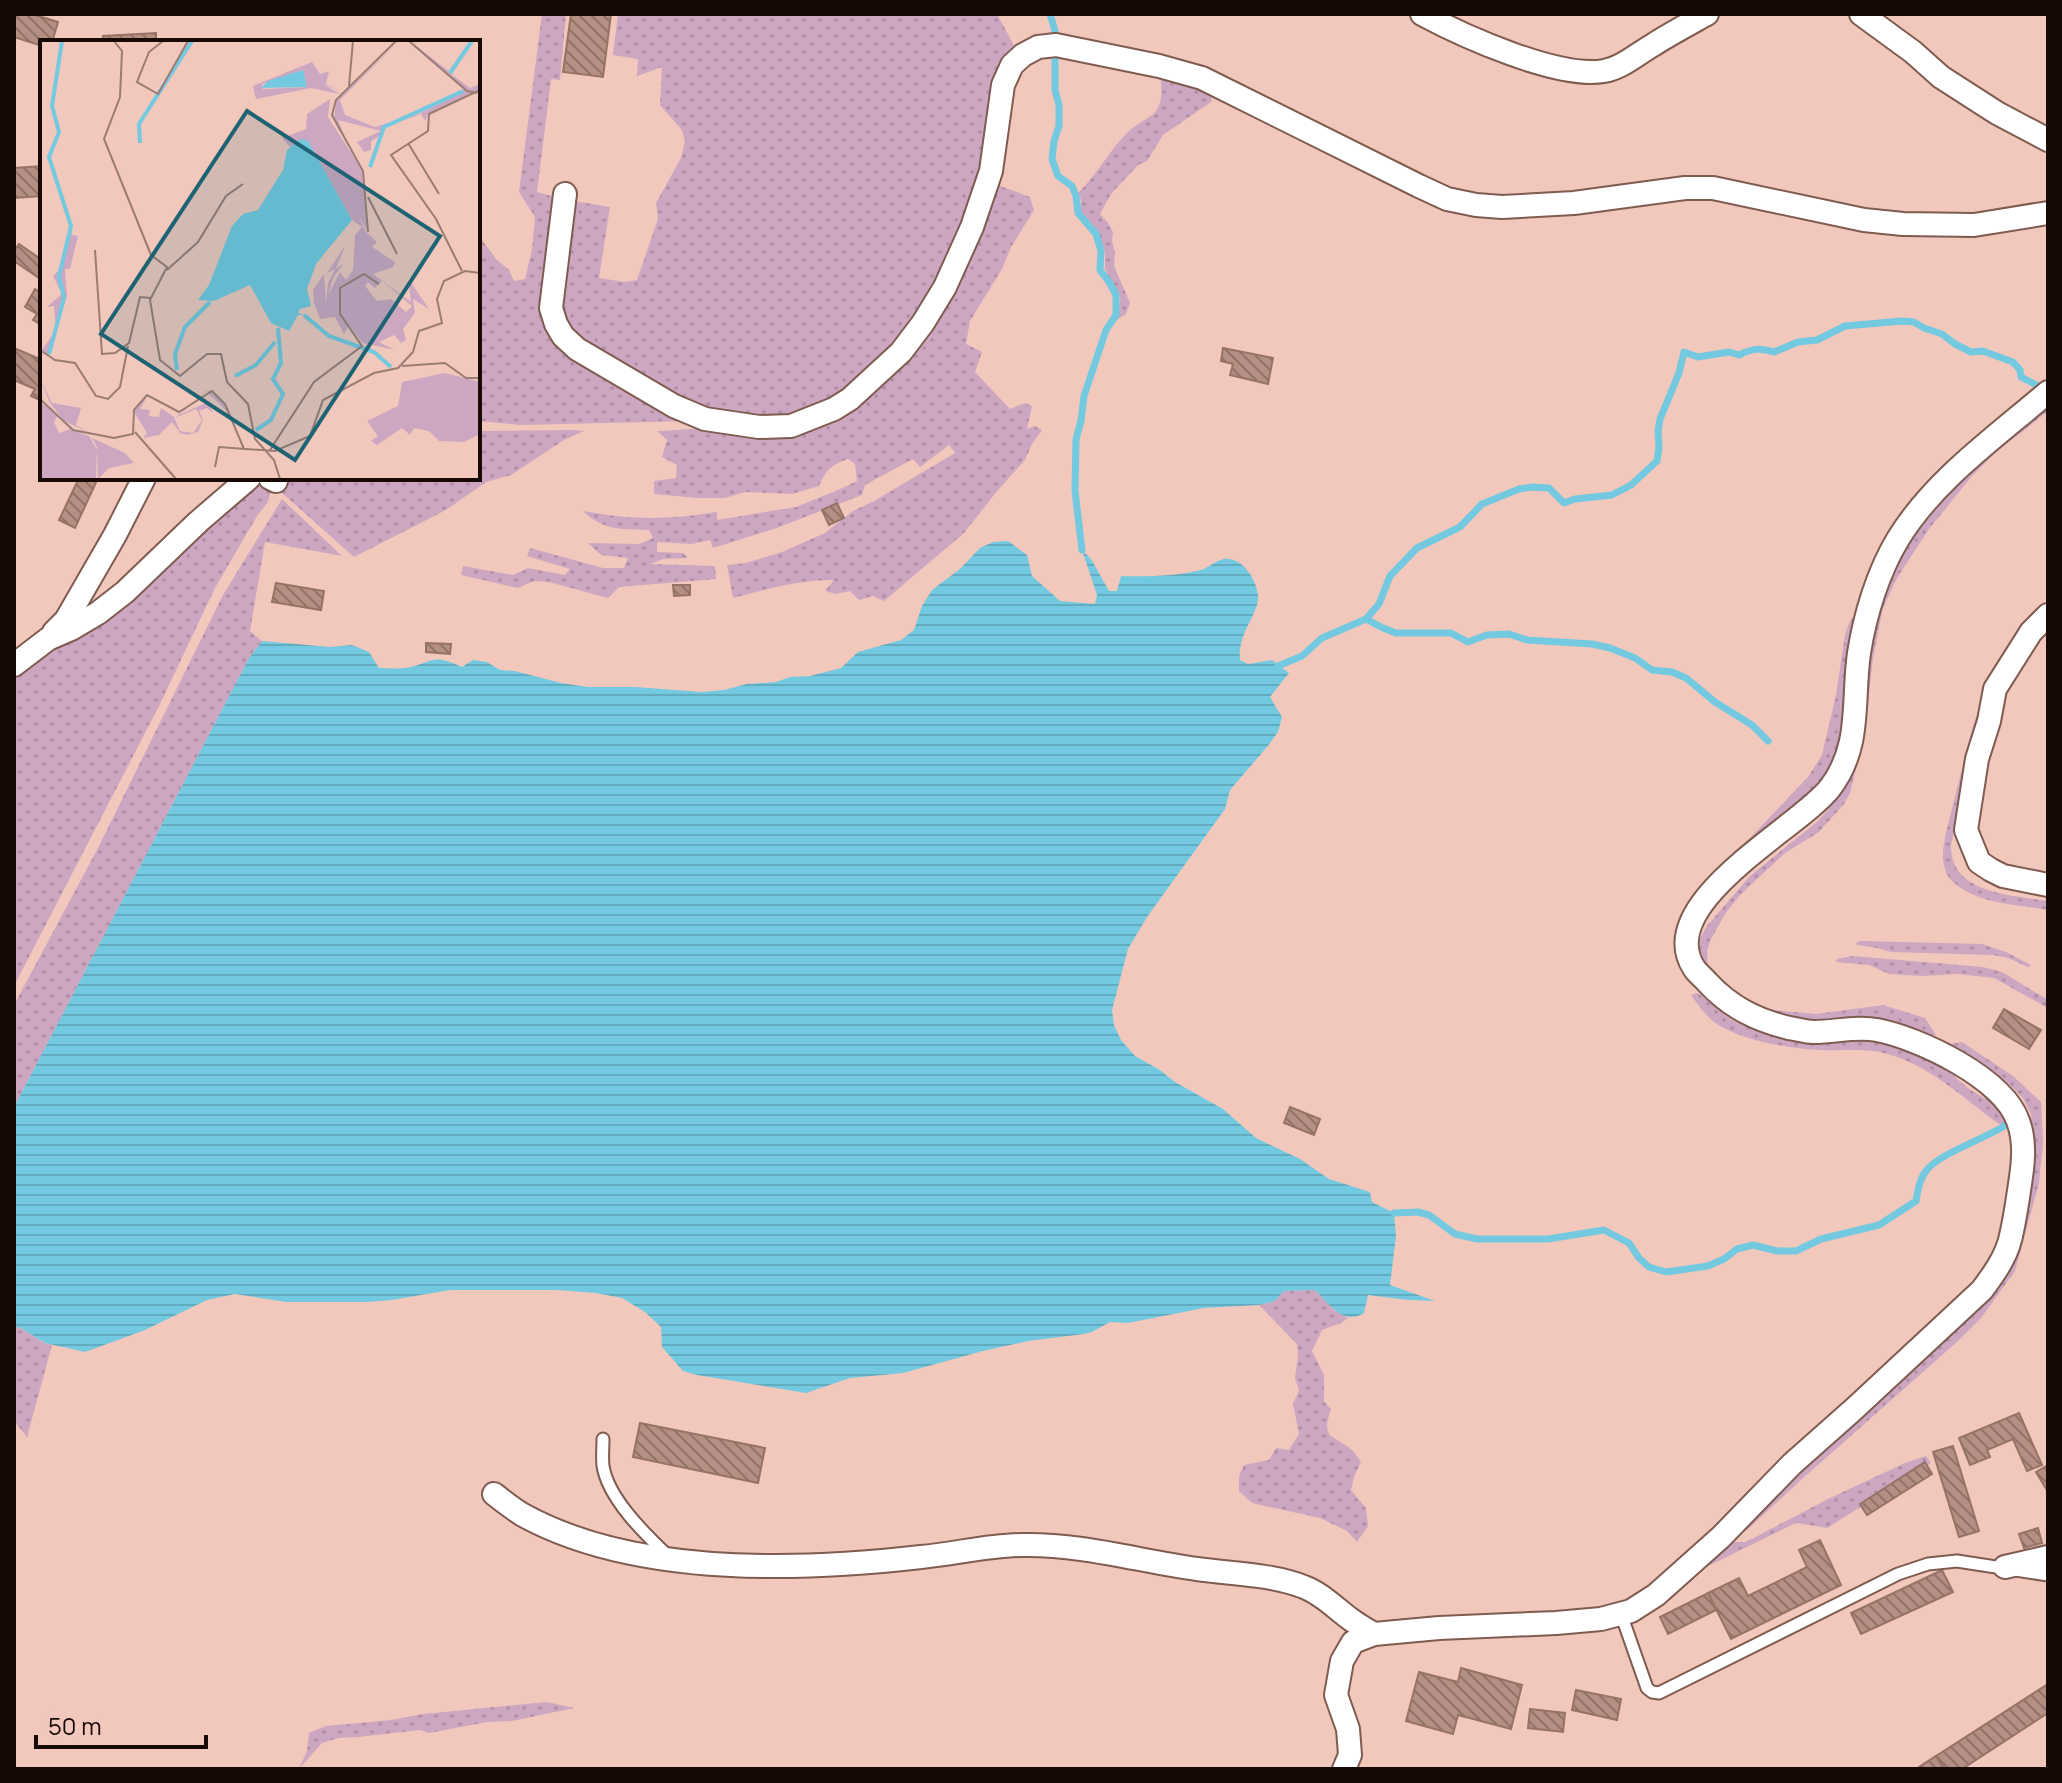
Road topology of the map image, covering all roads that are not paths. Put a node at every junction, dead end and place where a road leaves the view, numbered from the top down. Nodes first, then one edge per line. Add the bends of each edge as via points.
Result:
1 (1422, 14) edge
2 (1707, 14) edge
3 (1861, 14) edge
4 (2048, 140) edge
5 (565, 194) dead end
6 (2048, 213) edge
7 (2048, 392) edge
8 (143, 480) edge
9 (247, 480) edge
10 (2048, 615) edge
11 (48, 639) junction
12 (14, 665) edge
13 (2048, 885) edge
14 (603, 1439) dead end
15 (494, 1494) dead end
16 (2048, 1557) edge
17 (670, 1558) junction
18 (2005, 1567) junction
19 (2048, 1575) edge
20 (1621, 1614) junction
21 (1374, 1634) junction
22 (1344, 1769) edge

1 - 2 street via 1490,45 1577,72 1623,64
3 - 4 street via 1941,77
5 - 6 street via 551,308 563,336 674,406 705,419 759,427 791,426 850,399 901,352 923,323 972,227 991,171 1003,85 1012,65 1038,47 1056,45 1202,78 1447,199 1476,205 1528,207 1713,188 1903,224 1974,225
7 - 20 street via 1929,498 1898,538 1874,589 1859,653 1853,738 1842,769 1829,790 1714,890 1689,924 1686,944 1693,967 1743,1012 1810,1032 1874,1029 1898,1035 1945,1054 2002,1096 2017,1117 2024,1142 2009,1242 1982,1290 1792,1464 1721,1537 1656,1595
8 - 11 street via 66,620
9 - 11 street via 125,592
10 - 13 street via 1995,689 1966,830 1979,862 2003,876
11 - 12 street
14 - 17 lane via 609,1484
15 - 17 street via 521,1514 576,1538
16 - 18 street
17 - 21 street via 802,1565 1060,1545 1305,1587
18 - 19 lane
18 - 20 lane via 1957,1561 1898,1574 1659,1693 1647,1688
20 - 21 street
21 - 22 street via 1353,1642 1342,1661 1336,1695 1348,1729 1350,1755

